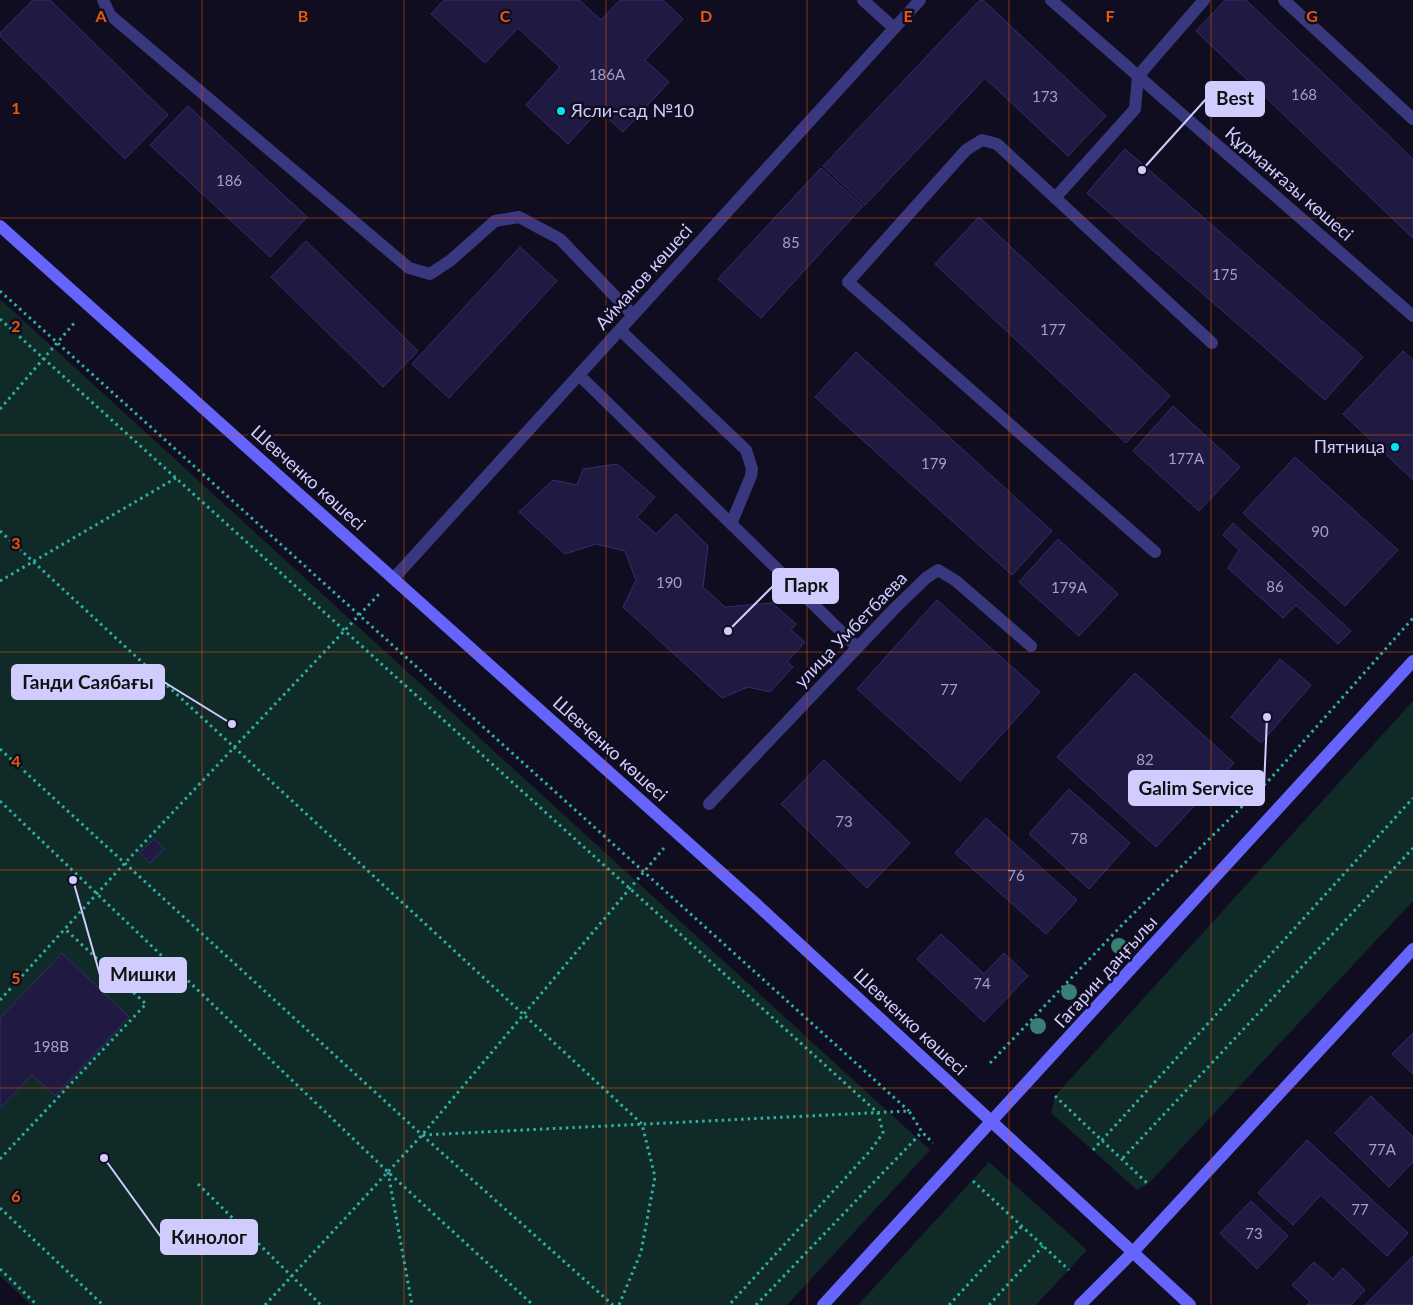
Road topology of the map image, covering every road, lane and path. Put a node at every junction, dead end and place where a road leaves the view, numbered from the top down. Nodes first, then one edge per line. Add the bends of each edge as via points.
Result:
1 (103, 0) edge
2 (863, 0) edge
3 (920, 0) edge
4 (1051, 0) edge
5 (1204, 0) edge
6 (1284, 0) edge
7 (894, 28) junction
8 (1138, 76) junction
9 (1413, 119) edge
10 (1055, 198) junction
11 (0, 226) edge
12 (0, 292) edge
13 (89, 306) junction
14 (634, 315) junction
15 (1413, 316) edge
16 (0, 319) edge
17 (620, 330) junction
18 (1212, 343) dead end
19 (56, 344) junction
20 (44, 358) junction
21 (579, 375) junction
22 (0, 409) edge
23 (177, 478) junction
24 (732, 524) junction
25 (0, 531) edge
26 (1155, 552) dead end
27 (33, 561) junction
28 (394, 578) junction
29 (0, 581) edge
30 (358, 616) junction
31 (1413, 618) edge
32 (345, 629) junction
33 (1031, 646) dead end
34 (857, 648) junction
35 (1413, 661) edge
36 (235, 747) junction
37 (0, 749) edge
38 (1413, 798) edge
39 (0, 801) edge
40 (709, 804) dead end
41 (667, 844) dead end
42 (1413, 848) edge
43 (124, 864) junction
44 (644, 873) junction
45 (630, 890) junction
46 (96, 894) junction
47 (65, 928) junction
48 (1413, 949) edge
49 (0, 1000) edge
50 (524, 1016) junction
51 (990, 1063) dead end
52 (1054, 1096) dead end
53 (909, 1111) junction
54 (878, 1113) junction
55 (992, 1122) junction
56 (642, 1124) junction
57 (922, 1132) junction
58 (422, 1135) junction
59 (1102, 1139) junction
60 (933, 1143) dead end
61 (1093, 1150) dead end
62 (1123, 1158) junction
63 (0, 1159) edge
64 (388, 1172) junction
65 (973, 1181) dead end
66 (198, 1184) dead end
67 (1148, 1184) dead end
68 (0, 1208) edge
69 (1022, 1226) junction
70 (1043, 1246) junction
71 (1133, 1252) junction
72 (0, 1269) edge
73 (1069, 1270) dead end
74 (292, 1276) junction
75 (37, 1305) edge
76 (103, 1305) edge
77 (264, 1305) edge
78 (321, 1305) edge
79 (412, 1305) edge
80 (533, 1305) edge
81 (613, 1305) edge
82 (619, 1305) edge
83 (729, 1305) edge
84 (756, 1305) edge
85 (823, 1305) edge
86 (949, 1305) edge
87 (989, 1305) edge
88 (1080, 1305) edge
89 (1190, 1305) edge

1 - 14 street via 110,15 409,268 430,274 494,221 519,217 560,239
2 - 7 street
3 - 7 street, Айманов көшесі
4 - 8 street, Құрманғазы көшесі
5 - 8 street
6 - 9 street
7 - 14 street, Айманов көшесі
8 - 10 street via 1135,108
8 - 15 street, Құрманғазы көшесі
10 - 18 street
10 - 26 street via 997,144 982,140 966,150 848,282
11 - 13 street, Шевченко көшесі
12 - 19 path
13 - 19 path
13 - 28 street, Шевченко көшесі
14 - 17 street, Айманов көшесі
16 - 20 path
17 - 21 street, Айманов көшесі
17 - 24 street via 746,450 751,476
19 - 20 path
19 - 30 path
20 - 22 path
20 - 23 path
21 - 24 street
21 - 28 street, Айманов көшесі
23 - 27 path
23 - 32 path
24 - 34 street
25 - 27 path
27 - 29 path
27 - 36 path
28 - 30 path
28 - 55 street, Шевченко көшесі via 754,902
30 - 32 path
30 - 44 path
31 - 51 path via 1271,778
32 - 36 path
32 - 45 path
33 - 34 street, улица Умбетбаева via 956,580 938,570 919,584
34 - 40 street, улица Умбетбаева
35 - 55 street, Гагарин даңғылы
36 - 43 path
36 - 50 path
37 - 43 path
38 - 59 path
39 - 46 path
41 - 44 path
42 - 62 path
43 - 46 path
43 - 58 path
44 - 45 path
44 - 53 path
45 - 50 path
45 - 54 path
46 - 47 path
46 - 64 path
47 - 49 path
47 - 63 path via 146,1004
48 - 71 street
50 - 56 path
50 - 58 path
52 - 59 path
53 - 54 path
53 - 57 path
54 - 56 path
54 - 83 path via 883,1133 870,1151
55 - 71 street, Шевченко көшесі
55 - 85 street, Гагарин даңғылы
56 - 58 path
56 - 82 path via 655,1177 641,1252
57 - 60 path
57 - 84 path
58 - 64 path
58 - 81 path
59 - 61 path
59 - 62 path
62 - 67 path
64 - 74 path
64 - 79 path
64 - 80 path
65 - 69 path
66 - 74 path
68 - 76 path
69 - 70 path
69 - 86 path
70 - 73 path
70 - 87 path
71 - 88 street
71 - 89 street, Шевченко көшесі
72 - 75 path
74 - 77 path
74 - 78 path

